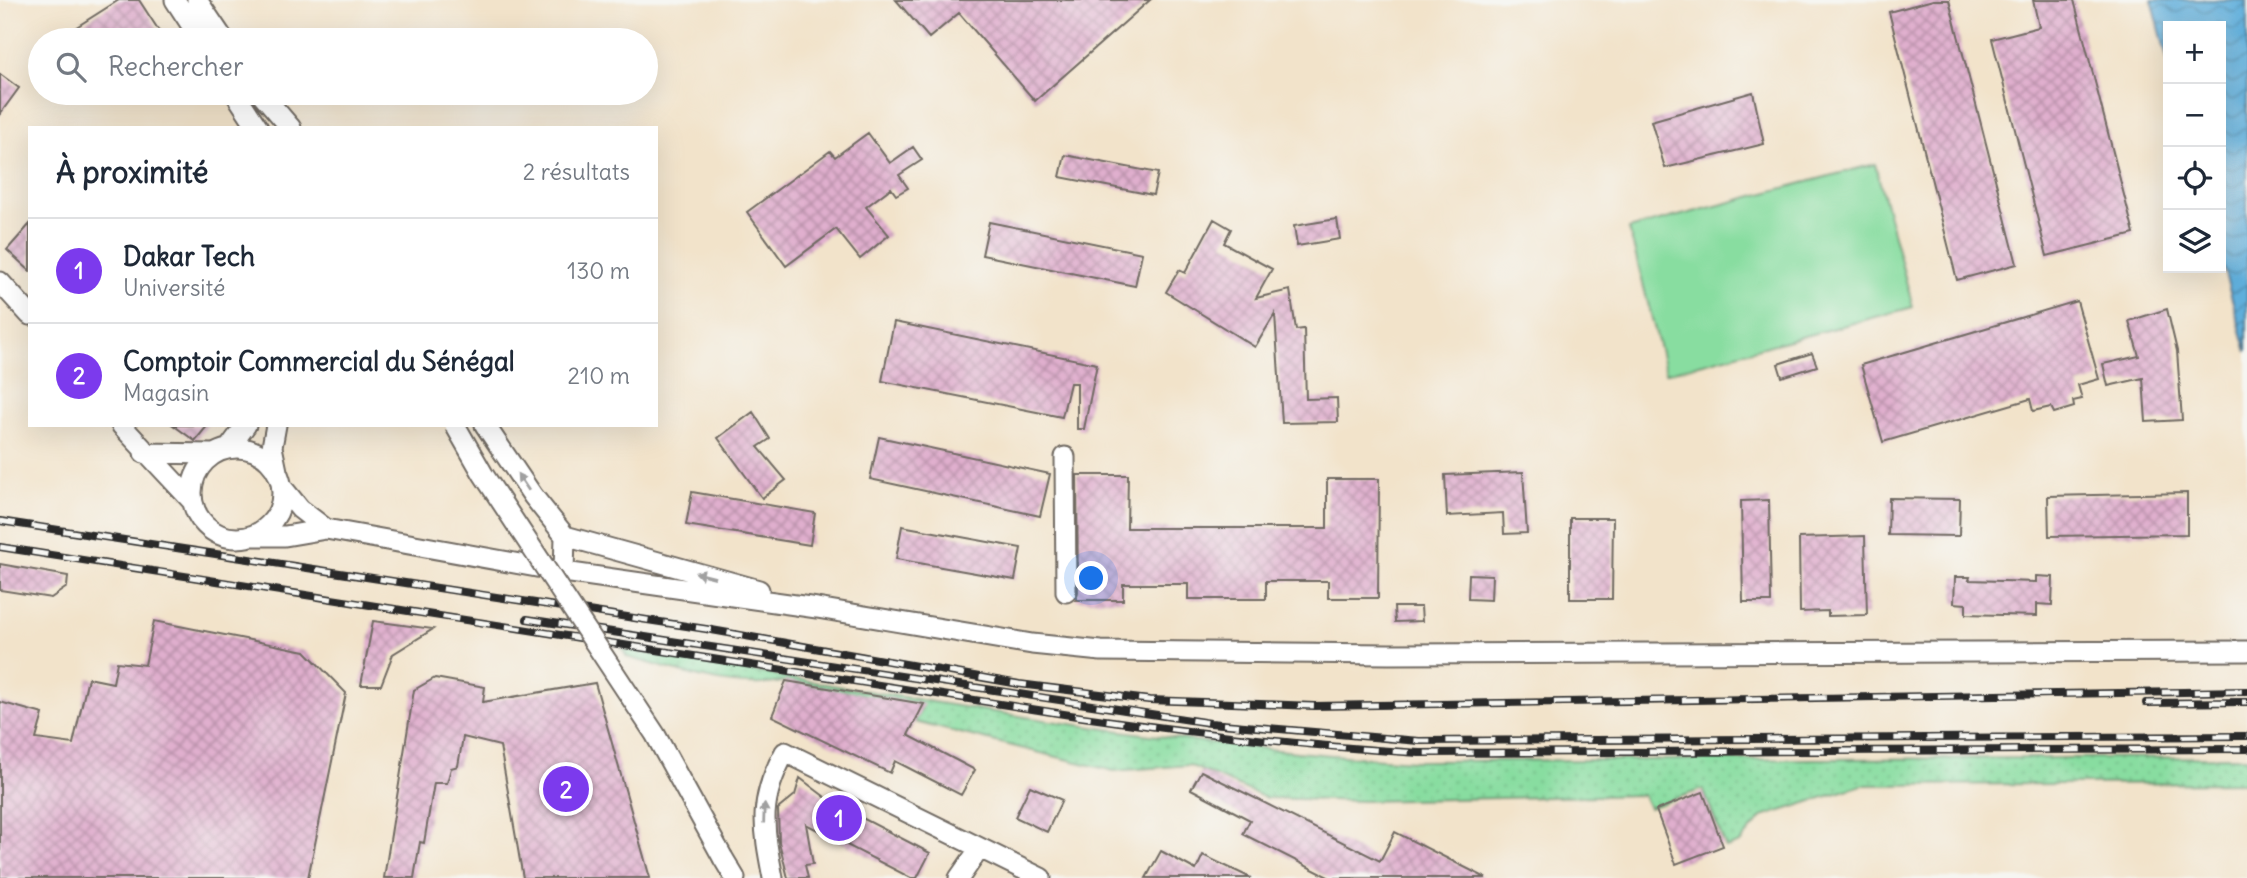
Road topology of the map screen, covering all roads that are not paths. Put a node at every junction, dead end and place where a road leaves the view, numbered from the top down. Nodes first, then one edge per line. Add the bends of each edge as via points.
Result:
1 (175, 0) edge
2 (197, 0) edge
3 (193, 28) edge
4 (216, 28) edge
5 (243, 105) edge
6 (267, 105) edge
7 (271, 105) edge
8 (257, 126) edge
9 (279, 126) edge
10 (289, 126) edge
11 (0, 282) edge
12 (28, 313) edge
13 (123, 427) edge
14 (244, 427) edge
15 (275, 427) edge
16 (445, 427) edge
17 (456, 427) edge
18 (486, 427) edge
19 (221, 452) junction
20 (144, 453) junction
21 (1065, 457) dead end
22 (482, 474) junction
23 (280, 479) junction
24 (192, 501) junction
25 (326, 529) junction
26 (565, 536) junction
27 (251, 537) junction
28 (564, 572) junction
29 (1066, 592) dead end
30 (817, 608) junction
31 (2247, 652) edge
32 (980, 848) junction
33 (723, 858) junction
34 (729, 878) edge
35 (735, 878) edge
36 (773, 878) edge
37 (959, 878) edge
38 (1041, 878) edge

1 - 3 street
2 - 4 street
5 - 8 street
6 - 9 street
7 - 10 street
11 - 12 street
13 - 20 street
14 - 19 street
15 - 23 street via 272,447
16 - 22 street, bridge
17 - 22 street, bridge
26 -> 18 street
19 - 20 street
19 - 23 street via 253,450 267,459
19 - 24 street via 196,473
20 - 24 street
21 - 29 street
22 - 33 street, bridge via 655,734
23 - 25 street via 300,509
23 - 27 street via 276,517
24 - 27 street via 201,521 214,533 231,539
25 - 27 street
25 - 28 street
26 - 28 street
30 -> 26 street
28 - 30 street
30 - 31 street via 1101,651
36 -> 32 street via 763,824 764,799 785,752
32 - 37 street
32 - 38 street
33 - 34 street
33 - 35 street

